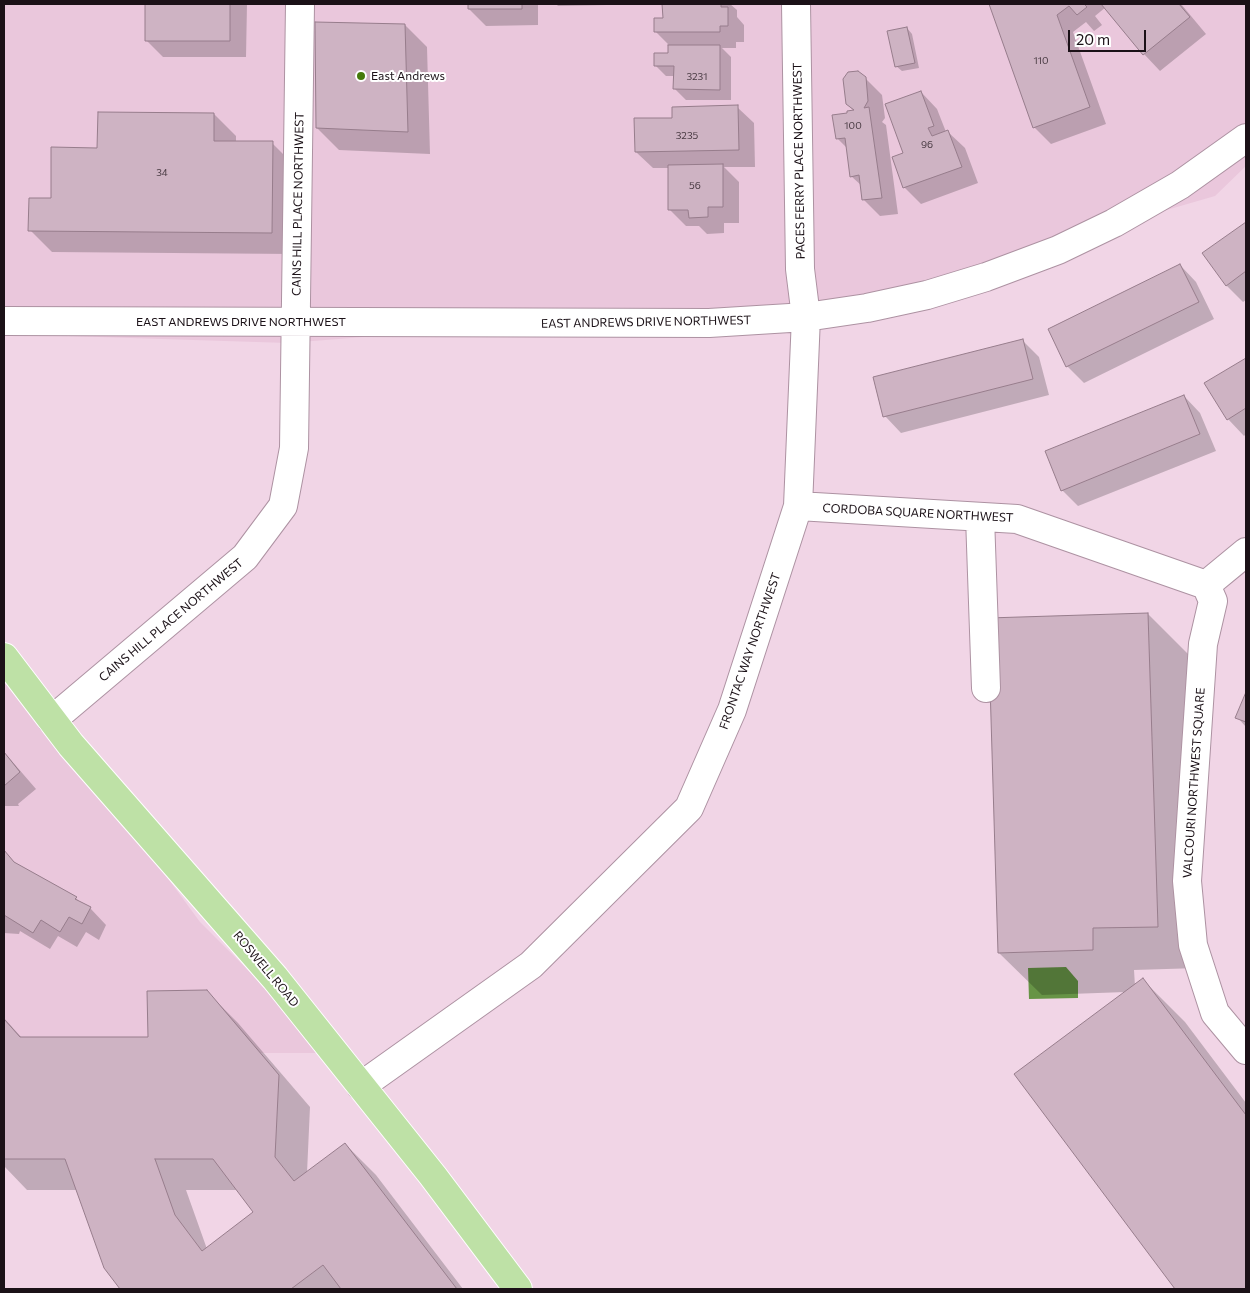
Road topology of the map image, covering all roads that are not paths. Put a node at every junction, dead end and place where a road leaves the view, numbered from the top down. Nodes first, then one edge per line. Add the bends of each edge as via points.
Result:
1 (300, 4) edge
2 (796, 4) edge
3 (1246, 138) edge
4 (806, 318) junction
5 (4, 321) edge
6 (296, 322) junction
7 (798, 506) junction
8 (980, 517) junction
9 (1246, 552) edge
10 (1206, 585) junction
11 (4, 657) edge
12 (986, 688) dead end
13 (52, 720) junction
14 (1246, 1050) edge
15 (361, 1086) junction
16 (518, 1289) edge

1 - 6 street, CAINS HILL PLACE NORTHWEST
2 - 4 street, PACES FERRY PLACE NORTHWEST via 800,269
3 - 4 street, EAST ANDREWS DRIVE NORTHWEST via 1180,185 1114,223 1058,250 927,295
4 - 6 street, EAST ANDREWS DRIVE NORTHWEST via 709,324
4 - 7 street, PACES FERRY PLACE NORTHWEST
5 - 6 street, EAST ANDREWS DRIVE NORTHWEST
6 - 13 street, CAINS HILL PLACE NORTHWEST via 294,448 283,506 245,557
7 - 8 street, CORDOBA SQUARE NORTHWEST
7 - 15 street, FRONTAC WAY NORTHWEST via 732,710 689,808 531,965
8 - 10 street, CORDOBA SQUARE NORTHWEST via 1017,519
8 - 12 street
9 - 10 street
10 - 14 street, VALCOURI NORTHWEST SQUARE via 1213,601 1203,644 1186,881 1193,945 1215,1013
11 - 13 main road, ROSWELL ROAD
13 - 15 main road, ROSWELL ROAD via 275,978
15 - 16 main road, ROSWELL ROAD

